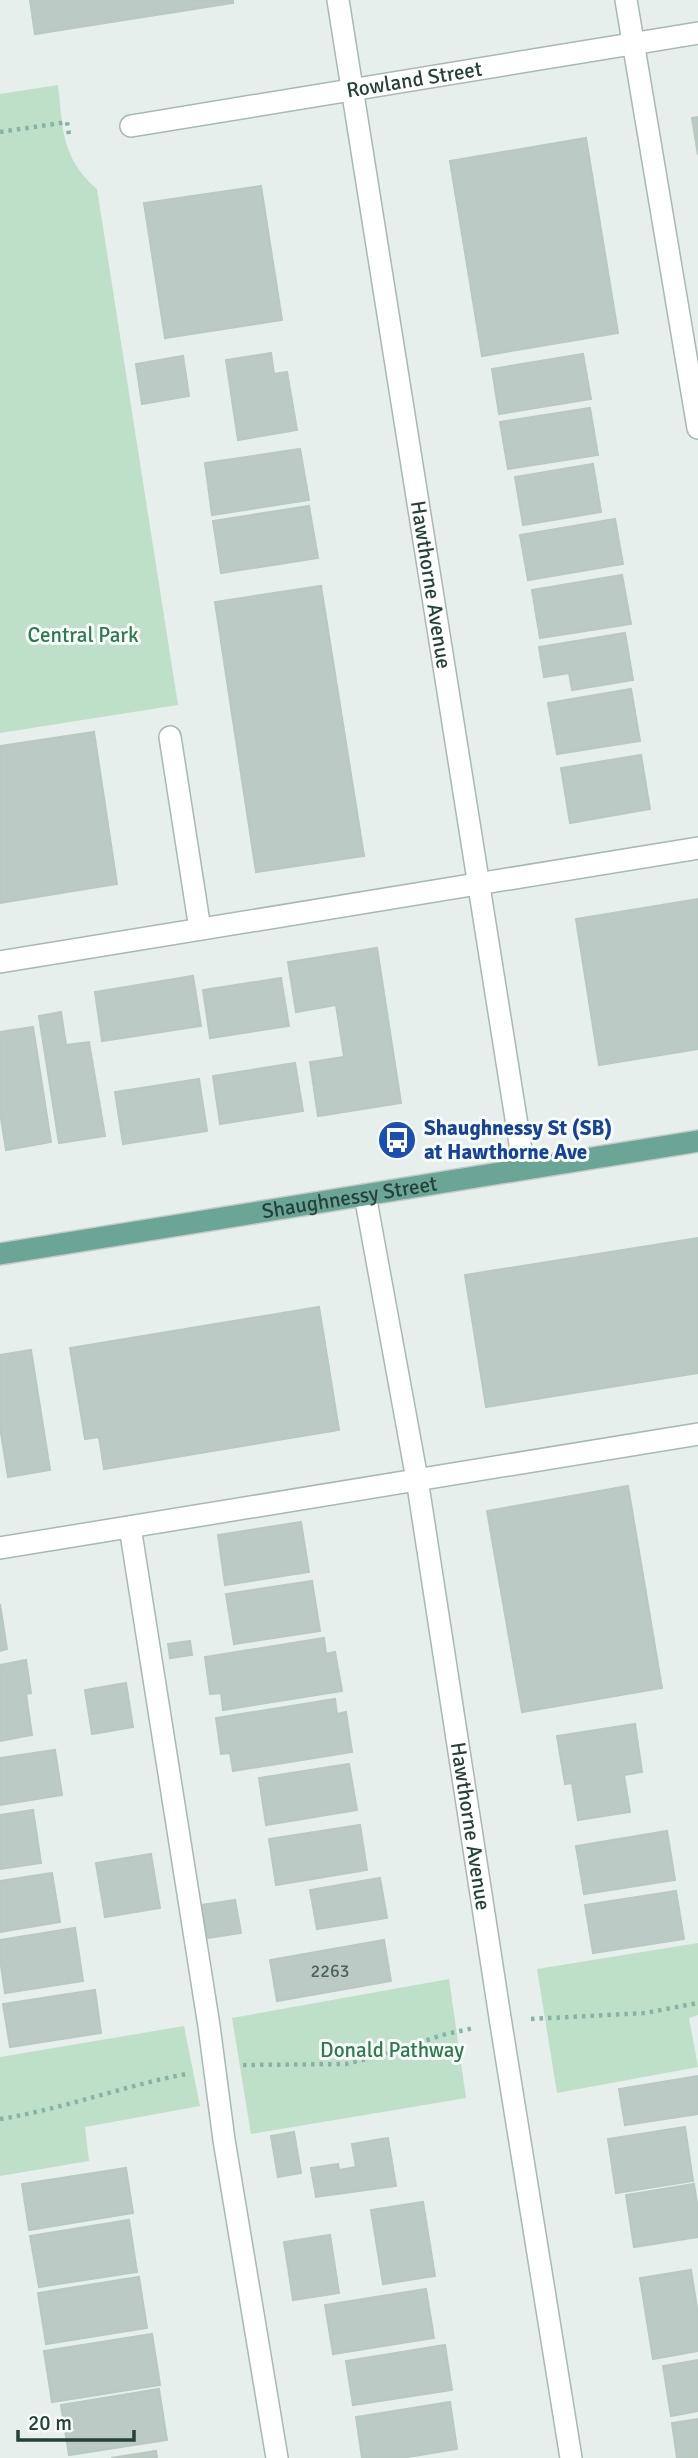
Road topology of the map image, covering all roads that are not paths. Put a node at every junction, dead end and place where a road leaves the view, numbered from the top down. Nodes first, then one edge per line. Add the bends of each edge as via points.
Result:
1 (338, 0) edge
2 (626, 0) edge
3 (698, 33) edge
4 (633, 43) junction
5 (352, 90) junction
6 (131, 127) dead end
7 (698, 428) edge
8 (170, 737) dead end
9 (698, 848) edge
10 (478, 884) junction
11 (200, 929) junction
12 (0, 962) edge
13 (698, 1140) edge
14 (524, 1169) junction
15 (365, 1195) junction
16 (0, 1254) edge
17 (698, 1434) edge
18 (417, 1479) junction
19 (130, 1527) junction
20 (0, 1548) edge
21 (277, 2458) edge
22 (571, 2458) edge

1 - 5 street, Hawthorne Avenue
2 - 4 street
3 - 4 street, Rowland Street
4 - 5 street, Rowland Street
4 - 7 street
5 - 6 street, Rowland Street
5 - 10 street, Hawthorne Avenue
8 - 11 street
9 - 10 street
10 - 11 street
10 - 14 street, Hawthorne Avenue
11 - 12 street
13 - 14 main road, Shaughnessy Street
14 - 15 main road, Shaughnessy Street
15 - 16 main road, Shaughnessy Street
15 - 18 street, Hawthorne Avenue
17 - 18 street
18 - 19 street
18 - 22 street, Hawthorne Avenue
19 - 20 street
19 - 21 street

